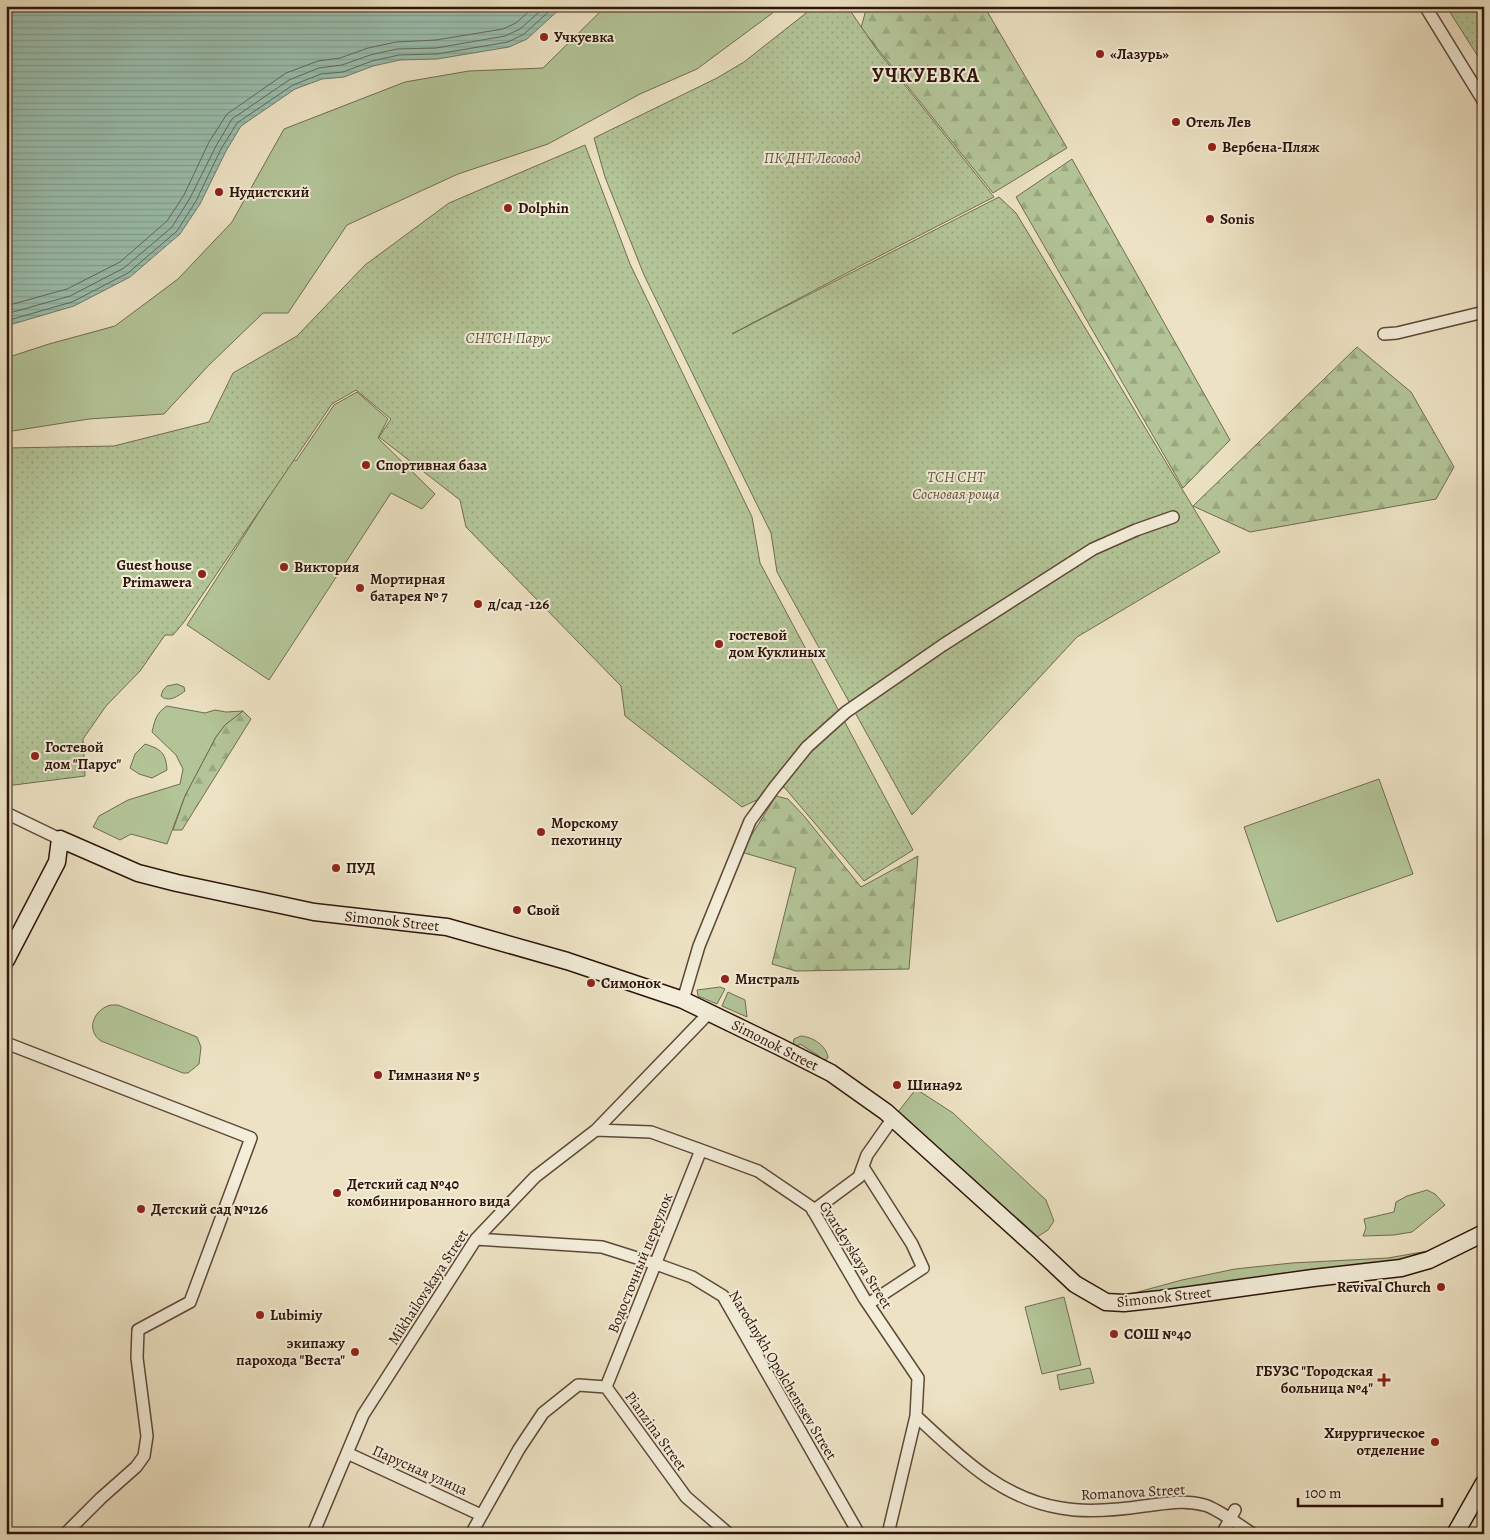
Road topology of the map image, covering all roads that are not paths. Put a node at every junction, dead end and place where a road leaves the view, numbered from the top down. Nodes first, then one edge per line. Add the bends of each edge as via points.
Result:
1 (1425, 6) edge
2 (1484, 102) edge
3 (1484, 312) edge
4 (1384, 334) dead end
5 (1173, 517) dead end
6 (6, 813) edge
7 (60, 839) junction
8 (6, 960) edge
9 (683, 1000) junction
10 (709, 1012) junction
11 (6, 1042) edge
12 (893, 1118) junction
13 (596, 1130) junction
14 (701, 1150) junction
15 (863, 1166) junction
16 (813, 1211) junction
17 (1484, 1233) edge
18 (476, 1239) junction
19 (656, 1264) junction
20 (868, 1304) junction
21 (606, 1387) junction
22 (916, 1416) junction
23 (347, 1454) junction
24 (1484, 1483) edge
25 (481, 1514) junction
26 (1232, 1515) junction
27 (65, 1534) edge
28 (313, 1534) edge
29 (471, 1534) edge
30 (729, 1534) edge
31 (859, 1534) edge
32 (888, 1534) edge
33 (1222, 1534) edge
34 (1253, 1534) edge
35 (1455, 1534) edge

1 - 2 street
3 - 4 street
5 - 9 street via 1093,549 846,712 807,747 750,822 699,946
6 - 7 street, Simonok Street
7 - 8 street via 57,862
7 - 9 street, Simonok Street via 138,873 314,912 447,927 567,961
9 - 10 street, Simonok Street
10 - 12 street, Simonok Street via 831,1073
10 - 13 street, Mikhailovskaya Street
11 - 27 street via 251,1138 190,1302 138,1330 137,1358 147,1436 144,1456
12 - 15 street
12 - 17 street, Simonok Street via 1075,1284 1106,1302 1161,1299 1401,1268 1429,1260
13 - 14 street, Gvardeyskaya Street via 652,1132
13 - 18 street, Mikhailovskaya Street via 535,1177
14 - 16 street, Gvardeyskaya Street via 758,1171
14 - 19 street, Водосточный переулок
15 - 16 street via 859,1177
15 - 20 street via 912,1244 923,1268
16 - 20 street, Gvardeyskaya Street
18 - 19 street, Narodnykh Opolchentsev Street via 602,1248
18 - 23 street, Mikhailovskaya Street via 363,1415
19 - 21 street, Водосточный переулок
19 - 31 street, Narodnykh Opolchentsev Street via 692,1277 723,1296
20 - 22 street, Gvardeyskaya Street via 918,1378
21 - 25 street, Pianzina Street via 578,1385 543,1413
21 - 30 street, Pianzina Street via 686,1497
22 - 26 street, Romanova Street via 955,1453 992,1481 1036,1502 1080,1511 1174,1502 1205,1505
22 - 32 street, Gvardeyskaya Street
23 - 25 street, Парусная улица
23 - 28 street, Mikhailovskaya Street
24 - 35 street
25 - 29 street, Pianzina Street
26 - 33 street
26 - 34 street, Romanova Street

